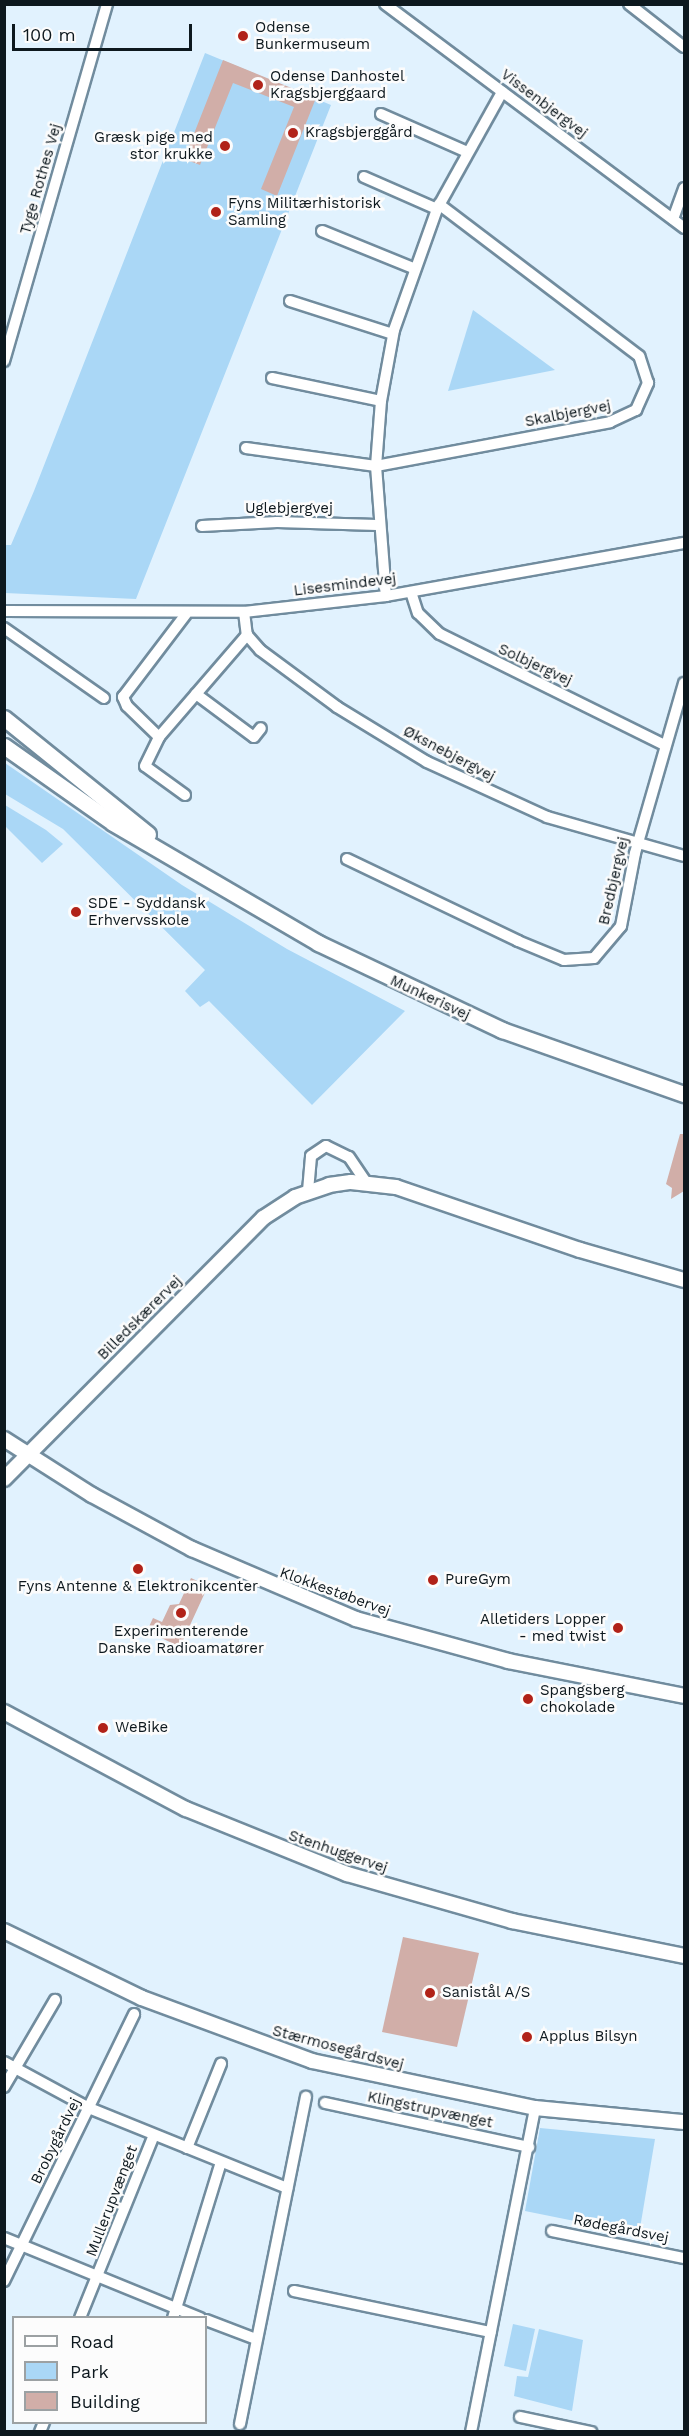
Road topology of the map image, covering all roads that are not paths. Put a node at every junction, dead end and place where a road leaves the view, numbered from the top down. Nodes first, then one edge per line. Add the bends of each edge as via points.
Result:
1 (107, 4) edge
2 (385, 4) edge
3 (629, 4) edge
4 (684, 46) edge
5 (502, 92) junction
6 (381, 114) dead end
7 (467, 152) junction
8 (364, 177) dead end
9 (684, 188) edge
10 (438, 207) junction
11 (673, 219) junction
12 (684, 228) edge
13 (322, 231) dead end
14 (412, 268) junction
15 (290, 301) dead end
16 (393, 334) junction
17 (4, 361) edge
18 (272, 378) dead end
19 (381, 401) junction
20 (246, 448) dead end
21 (376, 466) junction
22 (377, 525) junction
23 (202, 526) dead end
24 (684, 543) edge
25 (411, 592) junction
26 (386, 596) junction
27 (4, 611) edge
28 (244, 612) junction
29 (186, 614) junction
30 (4, 628) edge
31 (247, 635) junction
32 (684, 683) edge
33 (196, 694) junction
34 (104, 698) dead end
35 (4, 718) edge
36 (261, 728) dead end
37 (159, 737) junction
38 (665, 745) junction
39 (4, 746) edge
40 (185, 795) dead end
41 (637, 846) junction
42 (684, 856) edge
43 (347, 859) dead end
44 (190, 867) junction
45 (684, 1094) edge
46 (366, 1182) junction
47 (308, 1191) junction
48 (684, 1280) edge
49 (4, 1439) edge
50 (28, 1455) junction
51 (4, 1479) edge
52 (684, 1696) edge
53 (4, 1712) edge
54 (4, 1931) edge
55 (684, 1956) edge
56 (55, 2000) dead end
57 (134, 2014) dead end
58 (4, 2062) edge
59 (221, 2064) dead end
60 (16, 2068) junction
61 (4, 2087) edge
62 (306, 2097) dead end
63 (325, 2103) dead end
64 (89, 2108) junction
65 (535, 2108) junction
66 (684, 2122) edge
67 (154, 2134) junction
68 (530, 2147) junction
69 (188, 2148) junction
70 (222, 2162) junction
71 (287, 2188) junction
72 (552, 2231) dead end
73 (4, 2238) edge
74 (21, 2248) junction
75 (684, 2258) edge
76 (98, 2278) junction
77 (4, 2281) edge
78 (294, 2291) dead end
79 (175, 2313) edge
80 (81, 2316) edge
81 (190, 2316) edge
82 (207, 2320) edge
83 (491, 2332) junction
84 (256, 2339) junction
85 (520, 2417) dead end
86 (240, 2424) dead end
87 (471, 2432) edge
88 (591, 2432) edge

1 - 17 street, Tyge Rothes Vej
2 - 5 street, Vissenbjergvej
3 - 4 street
5 - 7 street
5 - 11 street, Vissenbjergvej
6 - 7 street
7 - 10 street
8 - 10 street
9 - 11 street
10 - 14 street
10 - 21 street, Skalbjergvej via 639,356 648,383 645,398 630,414 610,422
11 - 12 street, Vissenbjergvej
13 - 14 street
14 - 16 street
15 - 16 street
16 - 19 street
18 - 19 street
19 - 21 street
20 - 21 street
21 - 22 street
22 - 23 street, Uglebjergvej via 278,522
22 - 26 street
24 - 25 street, Lisesmindevej
25 - 26 street, Lisesmindevej
25 - 38 street, Solbjergvej via 418,613 440,634
26 - 28 street, Lisesmindevej
27 - 29 street, Lisesmindevej
28 - 29 street, Lisesmindevej
28 - 31 street
29 - 37 street via 123,697 127,706
30 - 34 street
31 - 33 street
31 - 41 street, Øksnebjergvej via 318,693 427,762 526,809
32 - 38 street, Bredbjergvej
33 - 36 street via 254,736
33 - 37 street
35 - 44 main road, Munkerisvej
37 - 40 street via 145,766
38 - 41 street, Bredbjergvej
39 - 44 main road, Munkerisvej via 113,823
41 - 42 street, Øksnebjergvej
41 - 43 street, Bredbjergvej via 621,926 605,949 581,961 564,960 518,941
44 - 45 main road, Munkerisvej via 318,943 421,995 576,1059
46 - 47 street, Billedskærervej
46 - 47 street via 349,1157 326,1146 311,1156
46 - 48 street, Billedskærervej via 396,1187 580,1250
47 - 50 street, Billedskærervej via 263,1218
49 - 50 street, Klokkestøbervej
50 - 51 street, Billedskærervej
50 - 52 street, Klokkestøbervej via 192,1549 367,1623 508,1661
53 - 55 street, Stenhuggervej via 186,1809 347,1874 512,1921
54 - 65 street, Stærmosegårdsvej via 142,1998 312,2061
56 - 60 street
57 - 64 street, Brobygårdvej
58 - 60 street, Mullerupvænget
59 - 69 street
60 - 61 street
60 - 64 street, Mullerupvænget
62 - 71 street
63 - 68 street, Klingstrupvænget
64 - 67 street, Mullerupvænget
64 - 74 street, Brobygårdvej
65 - 66 street, Stærmosegårdsvej
65 - 68 street
67 - 69 street, Mullerupvænget
67 - 76 street, Mullerupvænget
68 - 83 street
69 - 70 street, Mullerupvænget
70 - 71 street, Mullerupvænget
70 - 79 street
71 - 84 street
72 - 75 street, Rødegårdsvej
73 - 74 street
74 - 76 street
74 - 77 street, Brobygårdvej
76 - 79 street
76 - 80 street, Mullerupvænget
78 - 83 street
79 - 81 street
82 - 84 street
83 - 87 street
84 - 86 street
85 - 88 street

